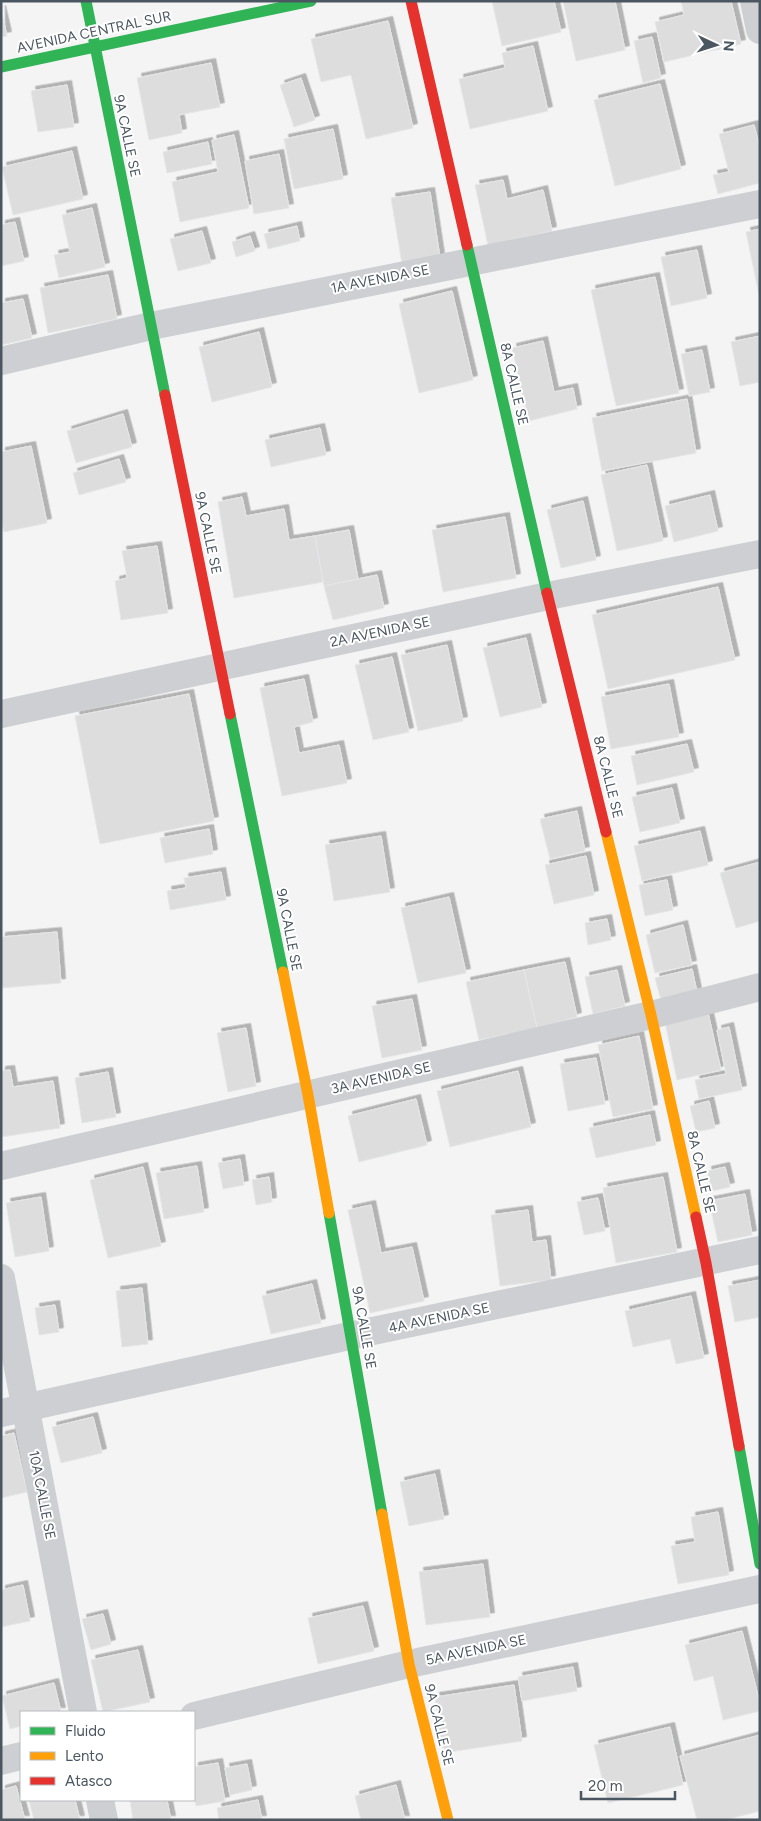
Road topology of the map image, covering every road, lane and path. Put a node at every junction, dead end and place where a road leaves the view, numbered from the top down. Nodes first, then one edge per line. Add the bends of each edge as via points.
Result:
1 (86, 1) edge
2 (311, 1) edge
3 (411, 1) edge
4 (754, 1) edge
5 (760, 30) edge
6 (94, 47) junction
7 (1, 67) edge
8 (760, 204) edge
9 (470, 261) junction
10 (150, 326) junction
11 (1, 361) edge
12 (760, 554) edge
13 (548, 596) junction
14 (221, 667) junction
15 (1, 714) edge
16 (760, 987) edge
17 (651, 1015) junction
18 (308, 1095) junction
19 (1, 1166) edge
20 (760, 1250) edge
21 (706, 1263) junction
22 (1, 1278) edge
23 (350, 1336) junction
24 (14, 1410) edge
25 (760, 1564) edge
26 (760, 1589) edge
27 (409, 1664) junction
28 (83, 1711) edge
29 (195, 1716) edge
30 (20, 1756) edge
31 (1, 1761) edge
32 (100, 1801) edge
33 (104, 1820) edge
34 (448, 1820) edge

1 - 6 street, 9A CALLE SE
2 - 6 street, AVENIDA CENTRAL SUR
3 - 9 street, 8A CALLE SE
4 - 5 street
6 - 7 street, AVENIDA CENTRAL SUR
6 - 10 street, 9A CALLE SE
8 - 9 street, 1A AVENIDA SE
9 - 10 street, 1A AVENIDA SE
9 - 13 street, 8A CALLE SE
10 - 11 street, 1A AVENIDA SE
10 - 14 street, 9A CALLE SE
12 - 13 street, 2A AVENIDA SE
13 - 14 street, 2A AVENIDA SE
13 - 17 street, 8A CALLE SE
14 - 15 street, 2A AVENIDA SE
14 - 18 street, 9A CALLE SE
16 - 17 street, 3A AVENIDA SE
17 - 18 street, 3A AVENIDA SE
17 - 21 street, 8A CALLE SE
18 - 19 street, 3A AVENIDA SE
18 - 23 street, 9A CALLE SE
20 - 21 street, 4A AVENIDA SE
21 - 23 street, 4A AVENIDA SE
21 - 25 street, 8A CALLE SE
22 - 24 street, 10A CALLE SE
23 - 24 street, 4A AVENIDA SE
23 - 27 street, 9A CALLE SE
24 - 28 street, 10A CALLE SE
26 - 27 street, 5A AVENIDA SE
27 - 29 street, 5A AVENIDA SE
27 - 34 street, 9A CALLE SE
30 - 31 street
32 - 33 street

